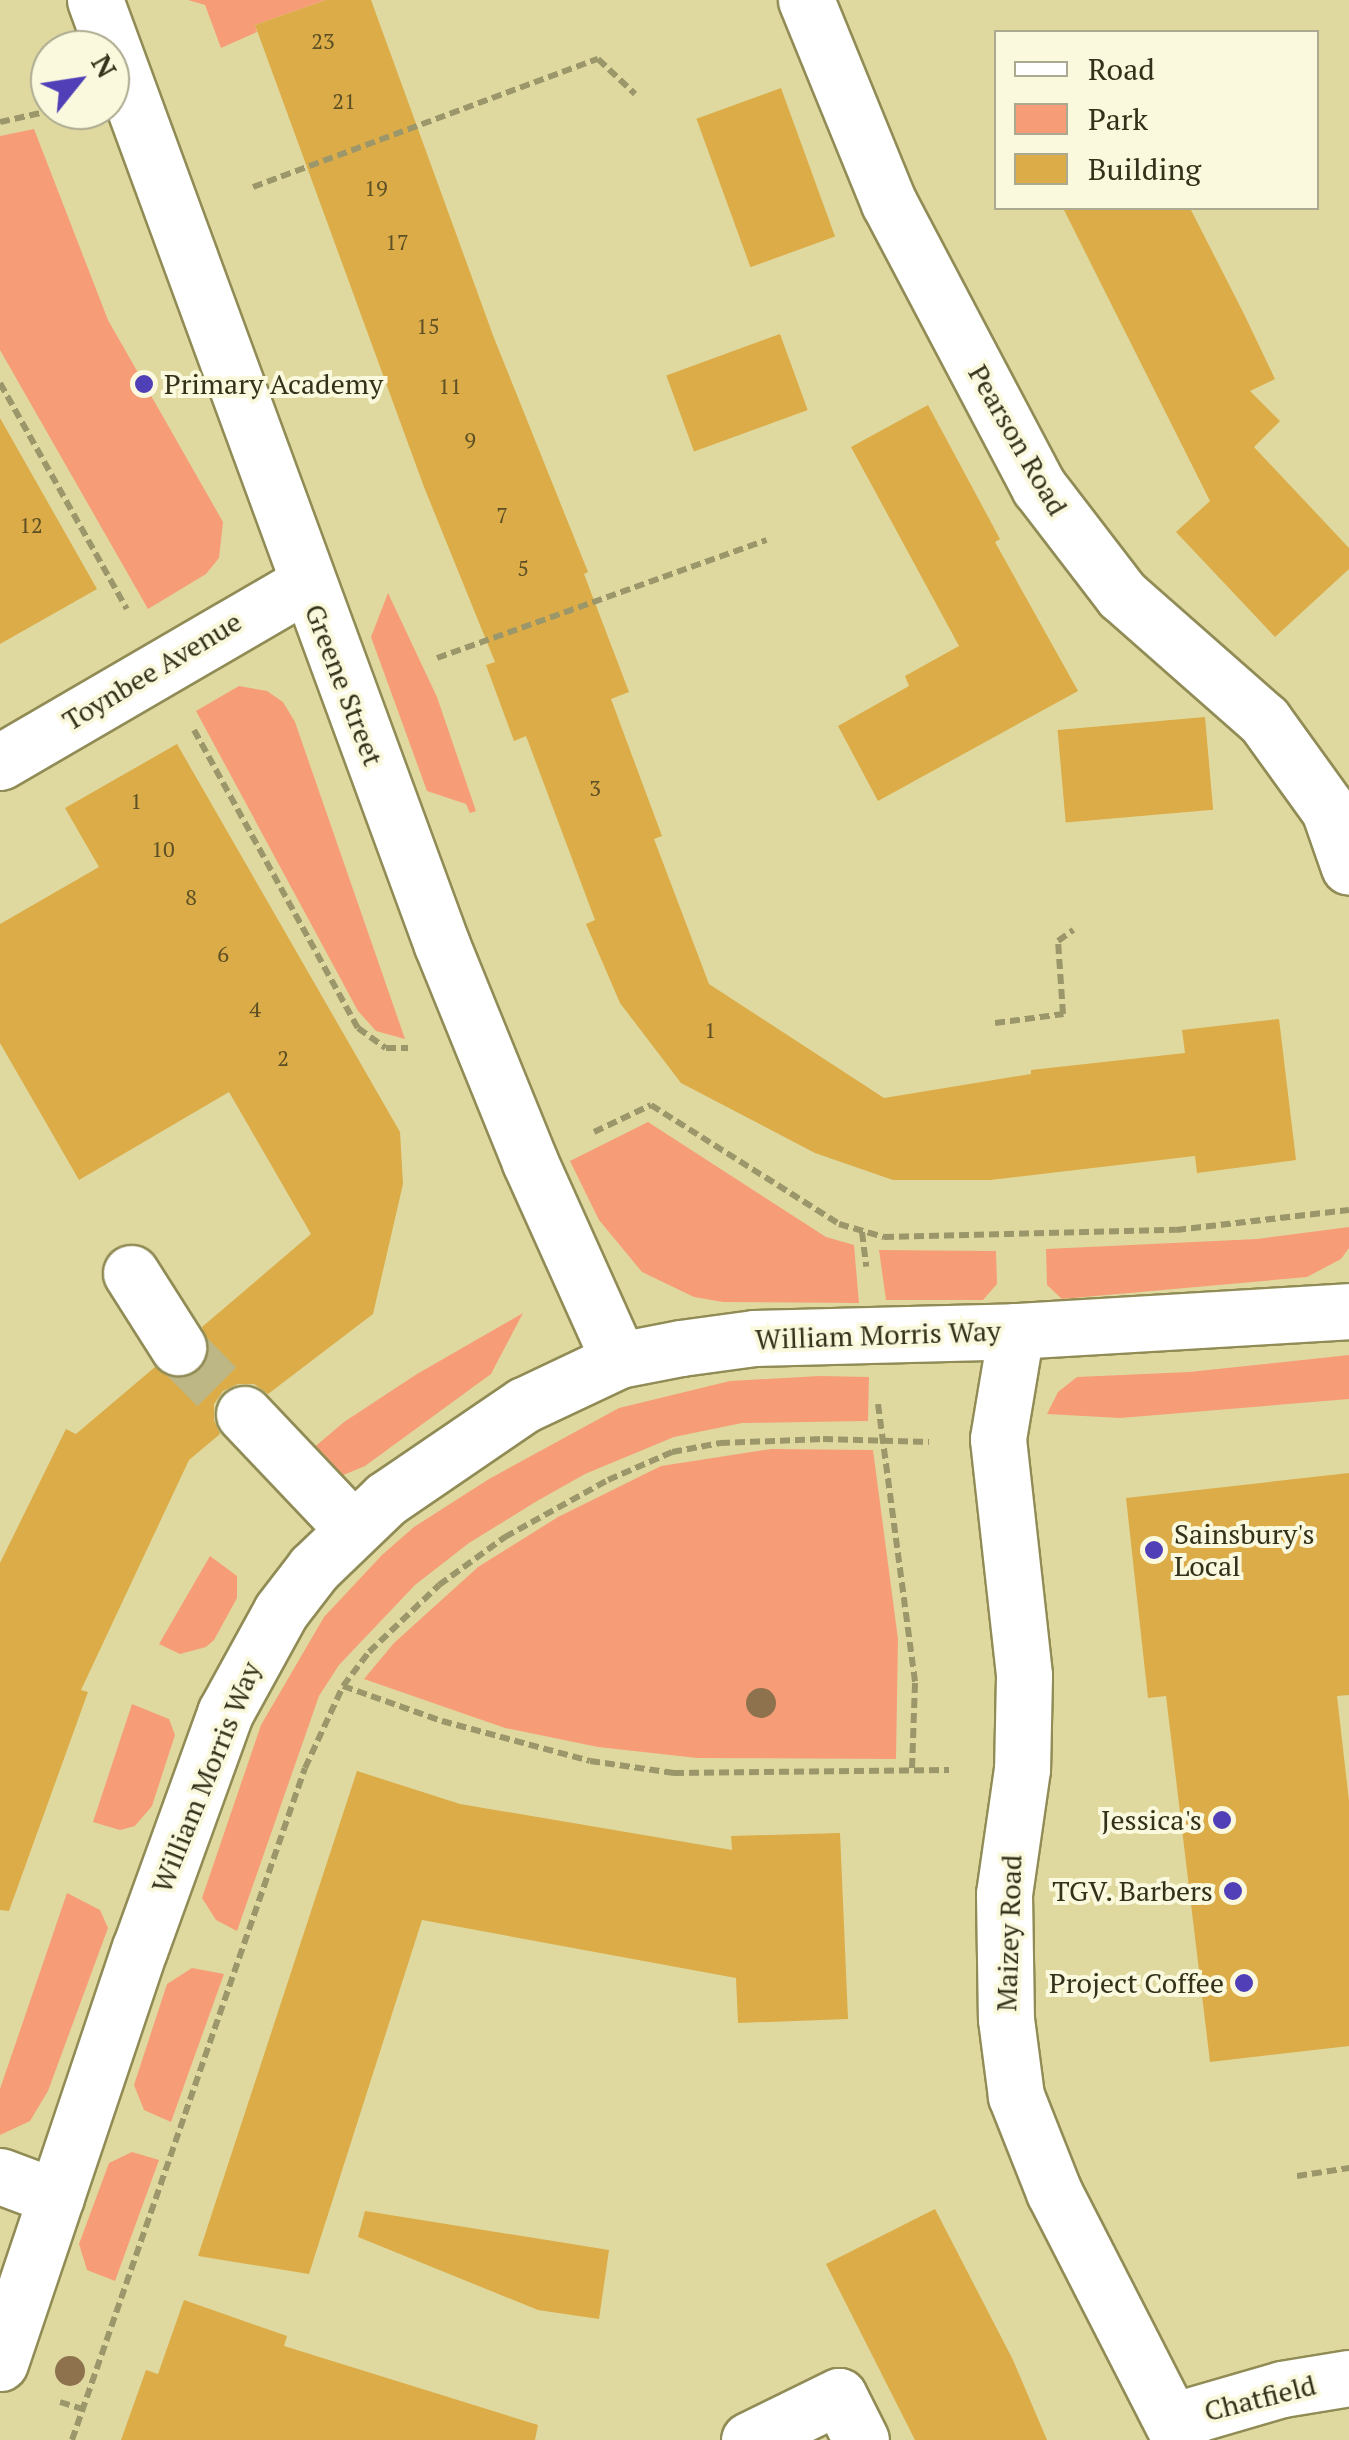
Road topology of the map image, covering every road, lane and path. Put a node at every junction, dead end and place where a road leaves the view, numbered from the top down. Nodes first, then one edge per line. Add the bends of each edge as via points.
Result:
1 (95, 0) edge
2 (806, 0) edge
3 (635, 94) dead end
4 (30, 115) edge
5 (0, 122) edge
6 (253, 187) dead end
7 (0, 383) edge
8 (767, 540) dead end
9 (306, 584) junction
10 (437, 658) dead end
11 (160, 667) junction
12 (0, 762) edge
13 (1349, 867) edge
14 (1074, 930) dead end
15 (995, 1022) dead end
16 (418, 1048) dead end
17 (651, 1105) dead end
18 (1349, 1210) edge
19 (131, 1272) dead end
20 (1349, 1311) edge
21 (1016, 1331) junction
22 (872, 1336) junction
23 (178, 1347) tunnel mouth
24 (619, 1360) junction
25 (244, 1414) tunnel mouth
26 (998, 1439) junction
27 (882, 1440) junction
28 (353, 1529) junction
29 (343, 1686) junction
30 (1022, 1769) junction
31 (912, 1770) junction
32 (1349, 2168) edge
33 (0, 2176) edge
34 (1297, 2176) dead end
35 (56, 2197) junction
36 (0, 2363) edge
37 (1349, 2378) edge
38 (1176, 2430) edge
39 (72, 2440) edge
40 (749, 2440) edge
41 (861, 2440) edge

1 - 9 street, Greene Street
2 - 13 street, Pearson Road via 889,203 1039,486 1122,595 1264,720 1329,810
3 - 6 path via 598,60
4 - 5 path
7 - 11 path
8 - 10 path
9 - 11 street, Toynbee Avenue
9 - 24 street, Greene Street via 522,1144
11 - 12 street, Toynbee Avenue
11 - 16 path via 358,1028 386,1048
14 - 15 path via 1058,941 1062,1014
17 - 18 path via 839,1224 884,1237 1176,1230
19 - 23 street
20 - 21 street, William Morris Way
21 - 22 street, William Morris Way
21 - 26 street, Maizey Road
22 - 24 street, William Morris Way via 754,1338
22 - 27 path
24 - 28 street, William Morris Way via 524,1405 435,1462
25 - 28 street
26 - 27 path
26 - 30 street, Maizey Road via 1024,1676
27 - 29 path via 720,1443 672,1452 608,1480 505,1537 438,1585
27 - 31 path via 916,1683
28 - 35 street, William Morris Way via 281,1611 225,1713
29 - 31 path via 442,1721 674,1774
29 - 39 path via 237,1956
30 - 31 path
30 - 38 street, Maizey Road via 1004,1894 1006,2019 1016,2096 1054,2192
32 - 34 path
33 - 35 street
35 - 36 street, William Morris Way
37 - 38 street, Chatfield via 1282,2389
40 - 41 street via 839,2396

